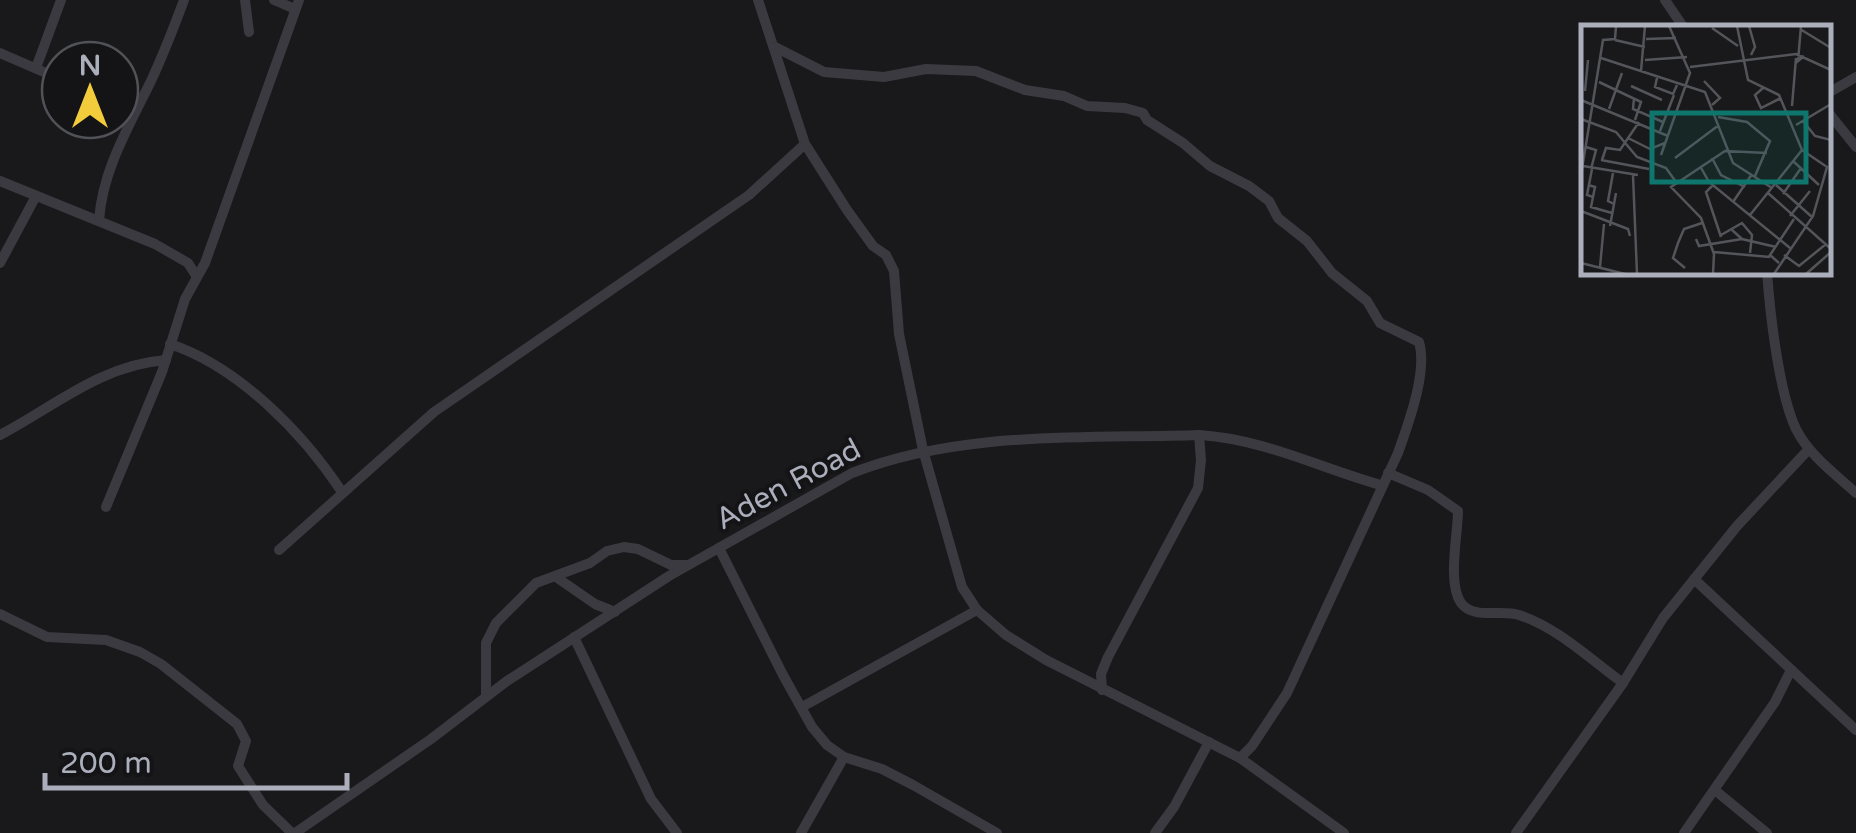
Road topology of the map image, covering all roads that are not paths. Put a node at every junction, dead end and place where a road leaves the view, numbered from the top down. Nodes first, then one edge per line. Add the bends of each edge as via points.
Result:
1 (61, 0) edge
2 (184, 0) edge
3 (245, 0) edge
4 (274, 0) edge
5 (758, 0) edge
6 (1665, 0) edge
7 (297, 4) edge
8 (1682, 25) edge
9 (249, 32) dead end
10 (775, 47) junction
11 (0, 53) edge
12 (36, 68) junction
13 (40, 70) edge
14 (1856, 78) edge
15 (1831, 91) edge
16 (140, 99) edge
17 (1831, 116) edge
18 (121, 140) edge
19 (805, 144) junction
20 (1856, 147) edge
21 (0, 181) edge
22 (36, 196) junction
23 (99, 221) junction
24 (0, 264) edge
25 (1767, 275) edge
26 (196, 277) junction
27 (170, 344) junction
28 (166, 360) junction
29 (0, 435) edge
30 (1200, 435) junction
31 (1809, 449) junction
32 (922, 450) junction
33 (1388, 473) junction
34 (1381, 485) junction
35 (342, 492) junction
36 (1856, 493) edge
37 (106, 507) dead end
38 (719, 548) junction
39 (280, 550) dead end
40 (688, 565) junction
41 (556, 577) junction
42 (1694, 579) junction
43 (977, 610) junction
44 (616, 612) junction
45 (0, 614) edge
46 (574, 637) junction
47 (1791, 670) junction
48 (1622, 683) junction
49 (1102, 690) junction
50 (486, 694) junction
51 (802, 707) junction
52 (1856, 730) edge
53 (1209, 742) junction
54 (844, 757) junction
55 (1240, 758) junction
56 (1716, 791) junction
57 (294, 833) edge
58 (678, 833) edge
59 (801, 833) edge
60 (998, 833) edge
61 (1156, 833) edge
62 (1344, 833) edge
63 (1516, 833) edge
64 (1684, 833) edge
65 (1766, 833) edge

1 - 12 street
2 - 16 street
3 - 9 street
4 - 7 street
5 - 10 street
6 - 8 street
7 - 26 street
10 - 19 street
10 - 33 street via 824,72 884,76 952,68 1087,106 1133,109 1210,166 1250,186 1332,273 1368,301 1380,324 1419,342 1423,358 1414,398
11 - 12 street
12 - 13 street
14 - 15 street
17 - 20 street
18 - 23 street via 102,189
19 - 32 street via 894,271
19 - 35 street via 749,195 434,412
21 - 22 street
22 - 23 street
22 - 24 street
23 - 26 street via 176,254
25 - 31 street via 1787,398
26 - 27 street
27 - 28 street
27 - 35 street via 256,395 294,429
28 - 29 street via 96,377
28 - 37 street
30 - 32 street, Aden Road
30 - 34 street, Aden Road via 1303,456
30 - 49 street via 1198,488 1108,657
31 - 36 street
31 - 42 street
32 - 38 street, Aden Road via 852,473
32 - 43 street via 962,586
33 - 34 street
33 - 48 street via 1458,511 1455,574 1463,606 1542,625
34 - 55 street via 1287,693
35 - 39 street
38 - 40 street, Aden Road
38 - 51 street
40 - 41 street via 624,547
40 - 44 street, Aden Road
41 - 44 street
41 - 50 street via 530,588 496,623 486,642
42 - 47 street
42 - 48 street
43 - 49 street
43 - 51 street
44 - 46 street, Aden Road
45 - 57 street via 46,636 106,640 162,664 237,724 246,741 238,766 263,805
46 - 50 street, Aden Road
46 - 58 street via 651,799
47 - 52 street
47 - 56 street
48 - 63 street
49 - 53 street
50 - 57 street, Aden Road
51 - 54 street via 827,745
53 - 55 street
53 - 61 street
54 - 59 street
54 - 60 street via 882,769
55 - 62 street
56 - 64 street
56 - 65 street

